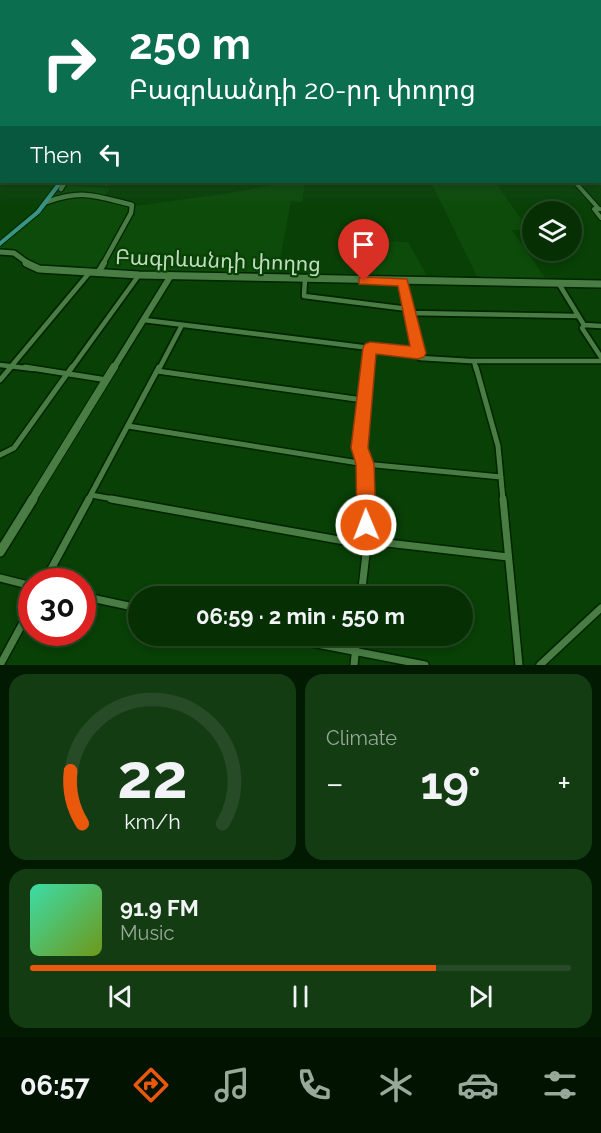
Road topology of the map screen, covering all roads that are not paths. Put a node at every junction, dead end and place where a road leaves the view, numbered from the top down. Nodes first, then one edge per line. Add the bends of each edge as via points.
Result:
1 (53, 183) edge
2 (576, 183) edge
3 (60, 185) edge
4 (47, 202) junction
5 (600, 209) edge
6 (35, 212) junction
7 (601, 218) edge
8 (0, 240) edge
9 (0, 244) edge
10 (0, 254) edge
11 (90, 272) junction
12 (98, 273) junction
13 (139, 275) junction
14 (170, 277) junction
15 (305, 279) junction
16 (403, 282) junction
17 (559, 284) junction
18 (601, 284) edge
19 (409, 311) junction
20 (578, 316) junction
21 (144, 320) junction
22 (182, 325) junction
23 (584, 326) junction
24 (601, 326) edge
25 (370, 348) junction
26 (418, 353) junction
27 (601, 359) edge
28 (474, 361) junction
29 (0, 365) edge
30 (11, 365) junction
31 (157, 370) junction
32 (69, 373) junction
33 (0, 380) edge
34 (106, 380) junction
35 (363, 400) junction
36 (128, 426) junction
37 (0, 454) edge
38 (365, 464) junction
39 (501, 477) junction
40 (91, 495) junction
41 (367, 545) junction
42 (0, 552) edge
43 (508, 557) junction
44 (52, 568) edge
45 (0, 578) edge
46 (18, 582) edge
47 (363, 586) edge
48 (96, 599) edge
49 (128, 606) edge
50 (601, 608) edge
51 (18, 632) edge
52 (326, 646) edge
53 (356, 646) edge
54 (356, 652) junction
55 (0, 665) edge
56 (354, 665) edge
57 (425, 665) edge
58 (519, 665) edge
59 (540, 665) edge

1 - 6 main road
2 - 5 street
3 - 4 main road
4 - 6 main road
4 - 12 street via 83,193 132,205
5 - 7 street via 594,209
6 - 8 main road
6 - 9 main road
10 - 11 main road, Բագրևանդի փողոց via 18,257 39,269
11 - 12 main road, Բագրևանդի փողոց
11 - 30 street
12 - 13 main road, Բագրևանդի փողոց
13 - 14 main road, Բագրևանդի փողոց
13 - 32 street
14 - 15 main road, Բագրևանդի փողոց
14 - 21 street
15 - 16 main road, Բագրևանդի փողոց
15 - 19 street via 304,296
16 - 17 main road, Բագրևանդի փողոց
16 - 19 street
17 - 18 main road, Բագրևանդի փողոց
17 - 20 street
19 - 20 street
19 - 26 street
20 - 23 street
21 - 22 street
21 - 34 street
22 - 25 street
22 - 31 street
23 - 24 street
23 - 27 street
25 - 26 street
25 - 35 street
26 - 28 street via 420,358
27 - 28 street
28 - 39 street via 492,418
29 - 30 street
30 - 32 street
30 - 33 street
31 - 35 street
31 - 36 street
32 - 34 street
32 - 37 street via 14,448
34 - 42 street
35 - 38 street via 359,448
36 - 38 street
36 - 40 street
38 - 39 street
38 - 41 street
39 - 43 street
40 - 41 street
40 - 44 street
41 - 43 street via 370,541
41 - 47 street
43 - 58 street
45 - 46 street
48 - 49 street
50 - 59 street
51 - 55 street
52 - 54 street
53 - 54 street
54 - 56 street
54 - 57 street

